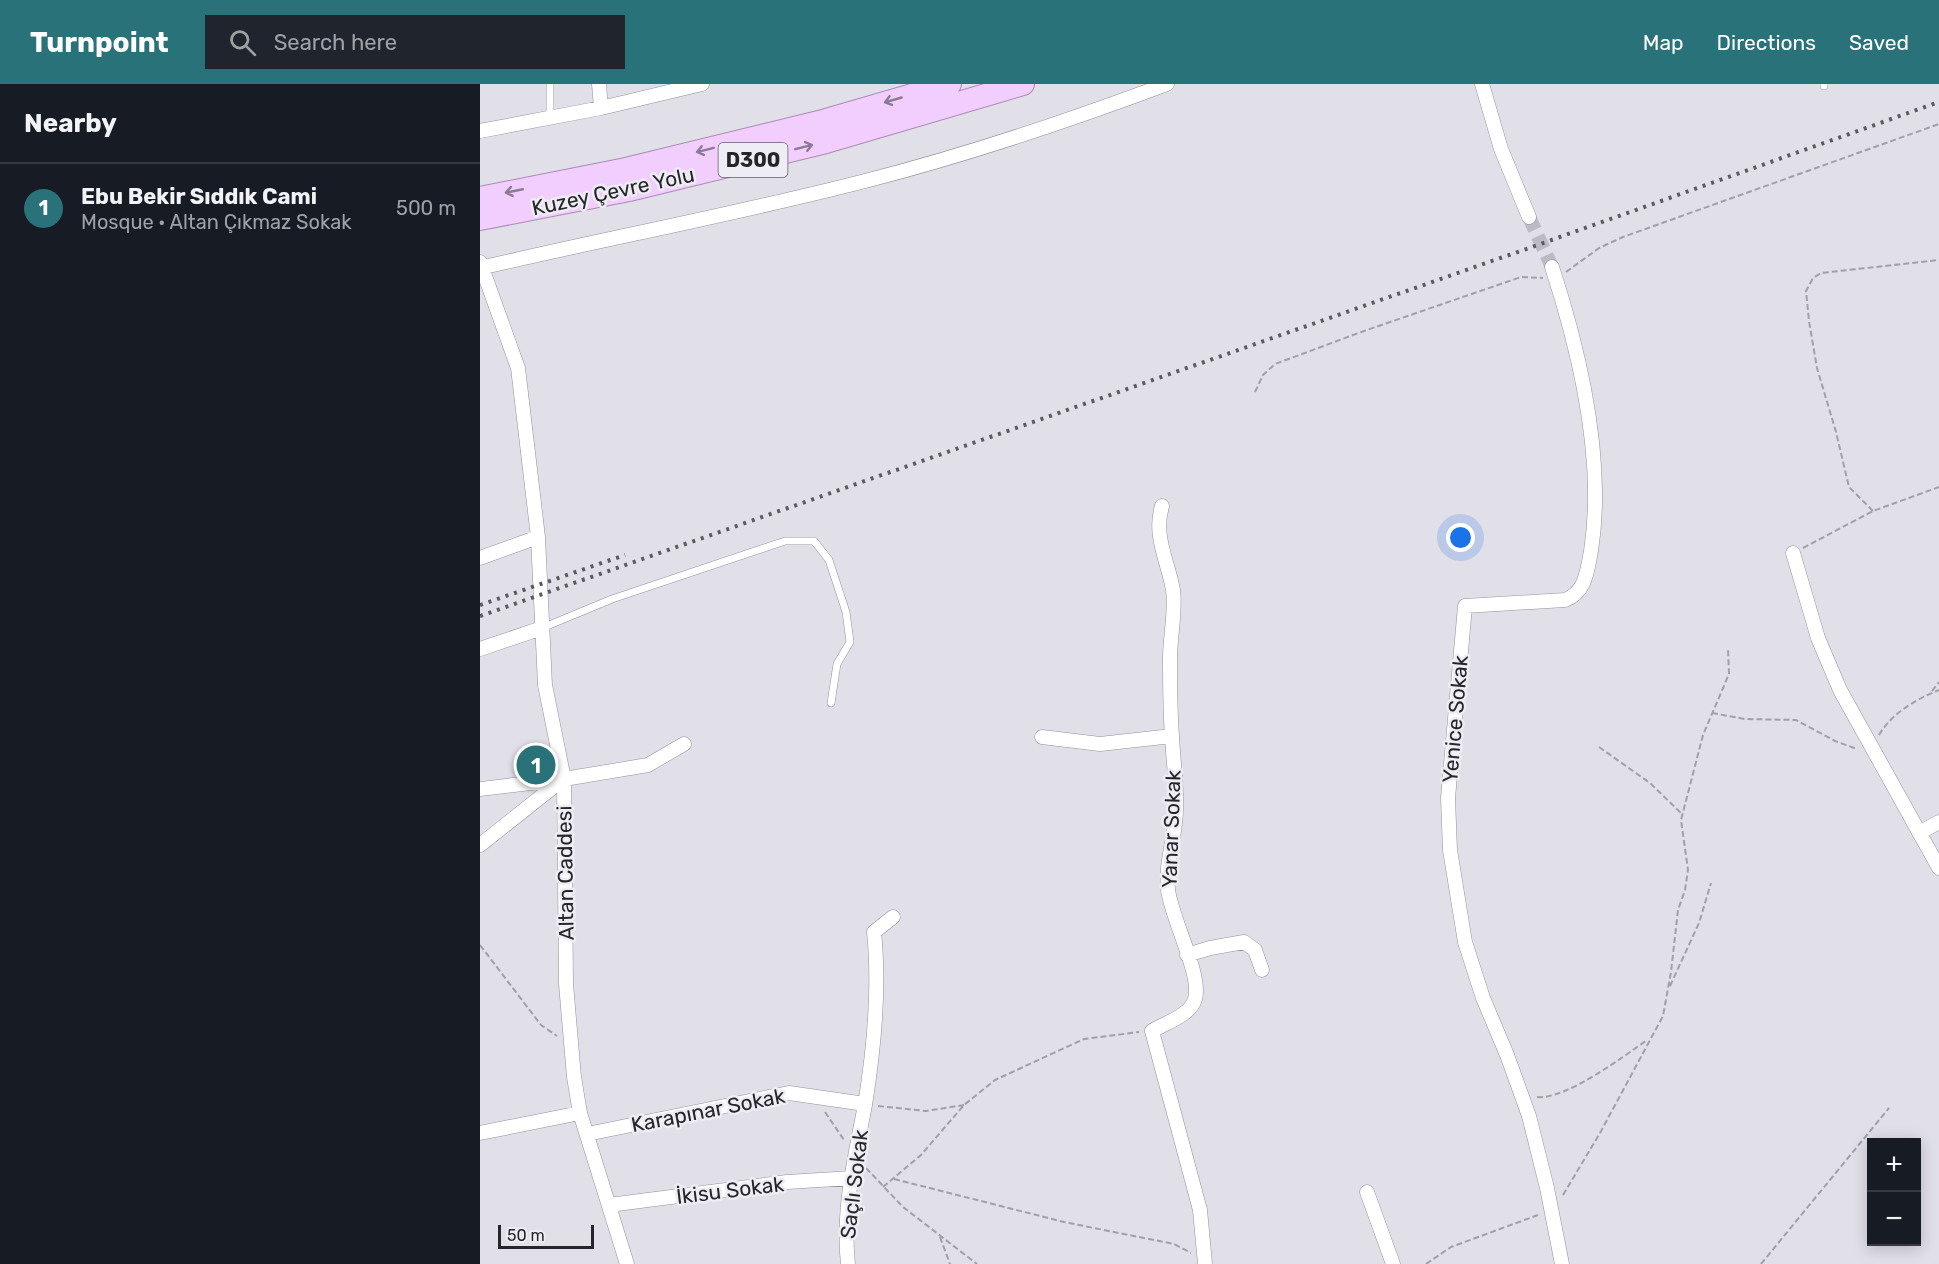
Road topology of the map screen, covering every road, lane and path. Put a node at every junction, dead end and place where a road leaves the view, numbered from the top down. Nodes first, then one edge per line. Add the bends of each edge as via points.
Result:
1 (550, 84) edge
2 (600, 84) edge
3 (702, 84) edge
4 (950, 84) edge
5 (1023, 84) edge
6 (1167, 84) edge
7 (1482, 84) edge
8 (601, 108) junction
9 (550, 118) junction
10 (1939, 124) edge
11 (480, 131) edge
12 (480, 198) edge
13 (1529, 217) tunnel mouth
14 (480, 219) edge
15 (1939, 260) edge
16 (481, 266) edge
17 (1554, 274) junction
18 (1255, 392) dead end
19 (1939, 488) edge
20 (1162, 506) dead end
21 (1873, 511) junction
22 (537, 537) junction
23 (1793, 553) joint
24 (480, 558) edge
25 (542, 628) junction
26 (480, 649) edge
27 (1728, 649) dead end
28 (1939, 682) edge
29 (1939, 690) edge
30 (1930, 694) junction
31 (831, 703) dead end
32 (1712, 713) junction
33 (1172, 736) junction
34 (1042, 737) dead end
35 (684, 744) dead end
36 (1599, 747) dead end
37 (1873, 751) junction
38 (564, 779) junction
39 (480, 789) edge
40 (1682, 814) junction
41 (1939, 822) edge
42 (1919, 833) junction
43 (480, 845) edge
44 (1939, 868) edge
45 (1711, 883) dead end
46 (893, 916) dead end
47 (480, 945) edge
48 (1187, 955) junction
49 (1262, 970) dead end
50 (1668, 988) junction
51 (1152, 1031) junction
52 (1650, 1039) junction
53 (570, 1044) junction
54 (1521, 1091) junction
55 (816, 1097) junction
56 (865, 1104) junction
57 (964, 1105) junction
58 (1889, 1108) dead end
59 (580, 1113) junction
60 (480, 1133) edge
61 (587, 1134) junction
62 (855, 1155) junction
63 (852, 1178) junction
64 (894, 1179) junction
65 (883, 1187) junction
66 (1366, 1192) dead end
67 (609, 1205) junction
68 (1552, 1210) junction
69 (939, 1235) junction
70 (1205, 1262) edge
71 (627, 1264) edge
72 (848, 1264) edge
73 (950, 1264) edge
74 (977, 1264) edge
75 (1393, 1264) edge
76 (1426, 1264) edge
77 (1562, 1264) edge
78 (1761, 1264) edge

1 - 9 lane
2 - 8 street
3 - 8 street
4 -> 12 highway, Kuzey Çevre Yolu / D300 via 819,122 626,169
14 -> 5 highway, Kuzey Çevre Yolu / D300 via 629,190 826,142
6 - 16 street via 1005,140 866,181
7 - 13 street via 1501,148
8 - 9 street
9 - 11 street
10 - 17 path via 1623,237
15 - 21 path via 1821,273 1806,291 1817,368 1849,487
16 - 22 street, Altan Caddesi via 518,368
17 - 18 path via 1521,277 1275,364 1263,375
17 - 54 street, Yenice Sokak via 1577,361 1593,458 1595,503 1589,562 1582,586 1564,600 1465,606 1448,798 1450,850 1465,942
19 - 21 path
20 - 33 street, Yanar Sokak via 1159,541 1173,592
21 - 23 path
22 - 24 street
22 - 25 street, Altan Caddesi
23 - 37 street via 1828,664
25 - 26 street
25 - 31 lane via 612,599 785,540 814,541 829,560 846,612 850,642 837,664
25 - 38 street, Altan Caddesi via 545,685
27 - 32 path via 1729,674
28 - 30 path
29 - 30 path
30 - 37 path via 1890,720
32 - 37 path via 1745,720 1796,720 1848,746
32 - 40 path via 1696,756
33 - 34 street via 1100,744
33 - 48 street, Yanar Sokak via 1176,807 1167,878 1171,906
35 - 38 street via 648,765
36 - 40 path via 1650,783
37 - 42 street
38 - 39 street
38 - 43 street
38 - 53 street, Altan Caddesi
40 - 50 path via 1688,870 1678,910
41 - 42 street
42 - 44 street
45 - 50 path via 1699,923
46 - 56 street, Saçlı Sokak via 874,932 876,995
47 - 53 path via 541,1024
48 - 49 street via 1244,942 1255,950
48 - 51 street, Yanar Sokak via 1196,982 1195,1000 1189,1009
50 - 52 path via 1663,1016
51 - 57 path via 1084,1039 1010,1072
51 - 70 street via 1200,1210
52 - 54 path via 1559,1094 1540,1097
52 - 68 path via 1600,1133
53 - 59 street, Altan Caddesi
54 - 68 street, Yenice Sokak
55 - 56 street, Karapınar Sokak
55 - 61 street, Karapınar Sokak via 789,1093
55 - 62 path
56 - 57 path via 927,1111
56 - 62 street, Saçlı Sokak
57 - 64 path via 921,1155
58 - 78 path
59 - 60 street
59 - 61 street, Altan Caddesi
61 - 67 street, Altan Caddesi
62 - 63 street, Saçlı Sokak
62 - 65 path
63 - 67 street, İkisu Sokak via 787,1182
63 - 72 street, Saçlı Sokak via 845,1238
64 - 65 path
64 - 70 path via 1064,1222 1174,1244
65 - 69 path
66 - 75 street
67 - 71 street, Altan Caddesi
68 - 76 path via 1451,1247
68 - 77 street, Yenice Sokak
69 - 73 path
69 - 74 path

